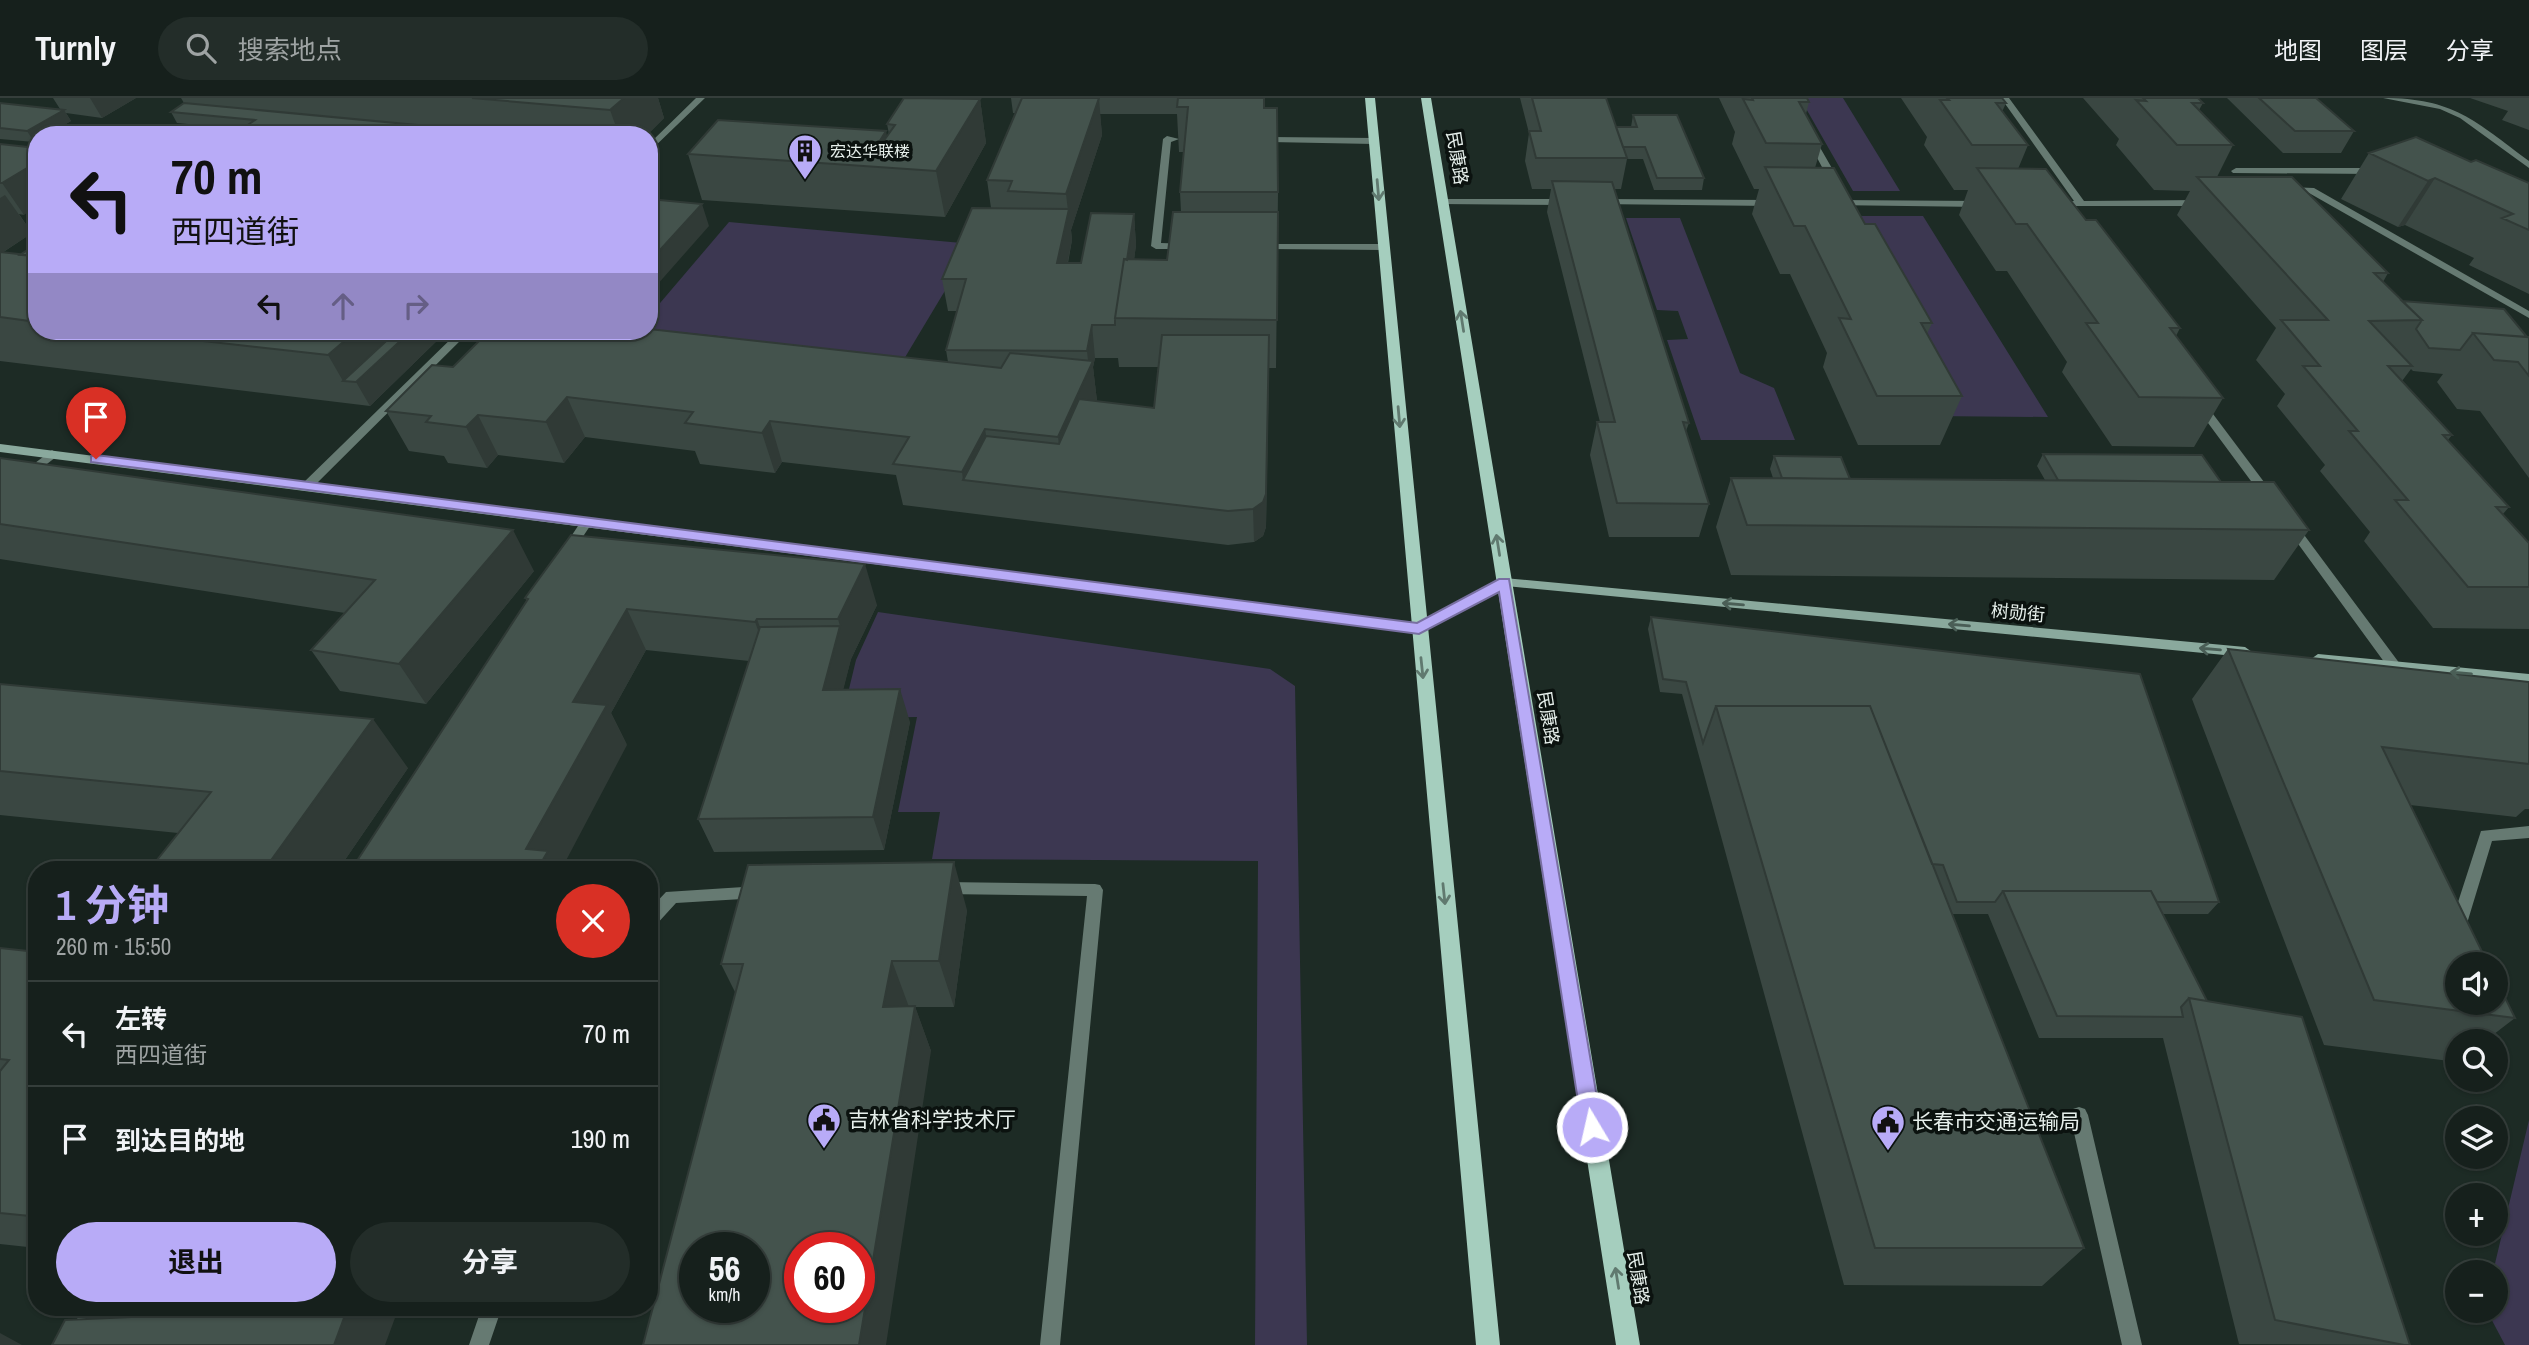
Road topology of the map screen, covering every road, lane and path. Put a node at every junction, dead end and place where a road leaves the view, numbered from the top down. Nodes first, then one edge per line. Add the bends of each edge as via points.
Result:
1 (701, 98) edge
2 (1370, 98) edge
3 (1426, 98) edge
4 (2005, 98) edge
5 (2387, 98) edge
6 (1802, 121) edge
7 (1175, 139) dead end
8 (658, 140) edge
9 (1268, 140) edge
10 (1374, 141) junction
11 (2228, 162) dead end
12 (2529, 165) edge
13 (2236, 171) junction
14 (2389, 173) edge
15 (2245, 180) edge
16 (2277, 190) edge
17 (1443, 202) junction
18 (1791, 203) edge
19 (1819, 203) edge
20 (1846, 203) junction
21 (2211, 203) edge
22 (1996, 204) edge
23 (2037, 204) edge
24 (2051, 204) junction
25 (2081, 204) junction
26 (2059, 215) edge
27 (1196, 246) edge
28 (1249, 247) edge
29 (1383, 247) junction
30 (2529, 315) edge
31 (456, 340) edge
32 (2190, 391) edge
33 (0, 448) edge
34 (51, 454) junction
35 (306, 487) junction
36 (0, 496) edge
37 (586, 523) junction
38 (563, 557) edge
39 (1504, 582) junction
40 (1419, 629) junction
41 (2256, 653) edge
42 (2298, 657) edge
43 (2395, 667) junction
44 (2522, 678) edge
45 (2525, 696) edge
46 (2529, 831) edge
47 (933, 888) edge
48 (770, 891) edge
49 (658, 912) edge
50 (2451, 951) edge
51 (2078, 1115) dead end
52 (90, 1316) edge
53 (489, 1316) edge
54 (72, 1345) edge
55 (479, 1345) edge
56 (1050, 1345) edge
57 (1488, 1345) edge
58 (1628, 1345) edge
59 (2132, 1345) edge

1 - 8 street
2 - 10 main road
3 - 17 main road, 民康路
4 - 25 street
5 - 12 street via 2442,107 2463,116
6 - 20 street
7 - 27 street via 1167,139 1156,246
9 - 10 street
10 -> 29 main road
11 - 13 street
13 - 14 street
13 - 15 street
16 - 30 street via 2311,190
17 - 18 street
39 -> 17 main road, 民康路
19 - 20 street
20 - 22 street
21 - 25 street
23 - 24 street
24 - 25 street
24 - 26 street
28 - 29 street
29 -> 40 main road
31 - 35 street
32 - 43 street
33 - 34 street
34 - 35 street
34 - 36 street
35 - 37 street
37 - 38 street
37 - 40 street
39 - 40 street
41 -> 39 street, 树勋街
58 -> 39 main road, 民康路
40 -> 57 main road
42 - 43 street
44 -> 43 street
44 - 45 street
46 - 50 street via 2486,835
47 - 56 street via 1095,890
48 - 49 street via 672,897
51 - 59 street
52 - 54 street
53 - 55 street

